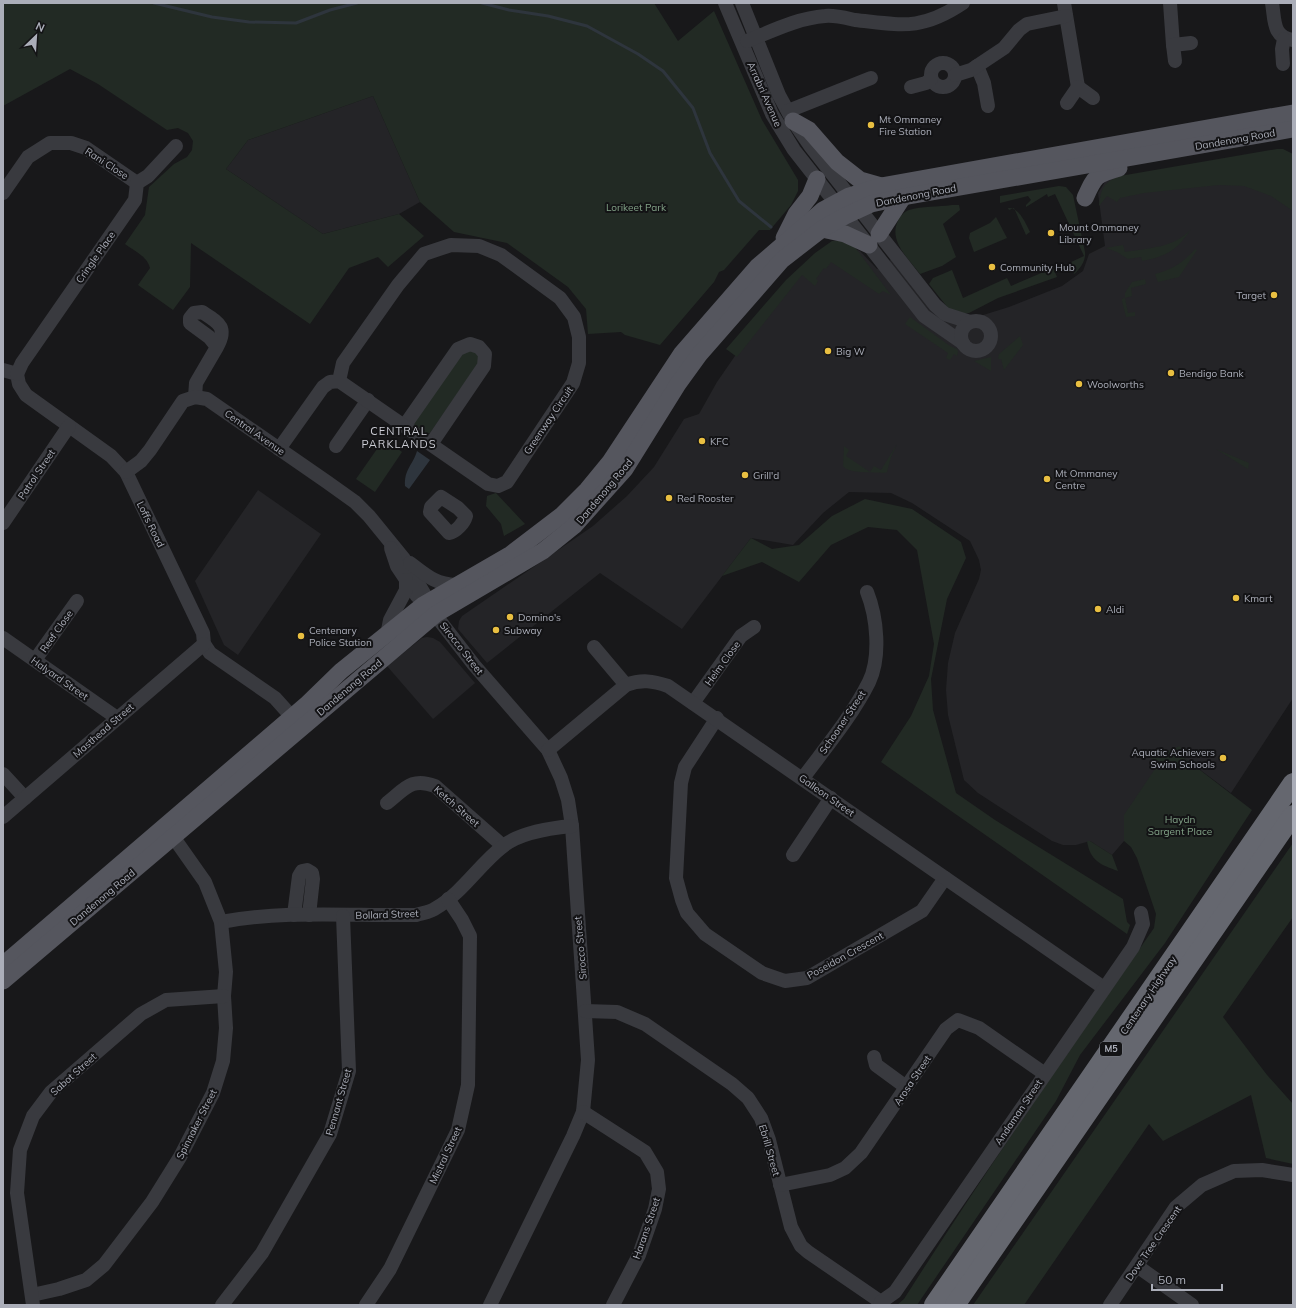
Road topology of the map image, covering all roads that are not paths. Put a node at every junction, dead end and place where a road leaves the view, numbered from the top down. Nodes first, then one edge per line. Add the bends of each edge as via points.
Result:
1 (725, 3) edge
2 (742, 3) edge
3 (962, 3) edge
4 (1170, 3) edge
5 (1272, 3) edge
6 (1065, 9) edge
7 (756, 38) junction
8 (1289, 40) edge
9 (742, 43) junction
10 (1191, 43) dead end
11 (1173, 45) junction
12 (1175, 62) dead end
13 (1283, 64) dead end
14 (977, 66) junction
15 (870, 78) dead end
16 (911, 87) dead end
17 (1078, 87) junction
18 (1093, 98) dead end
19 (1067, 103) dead end
20 (988, 106) dead end
21 (1293, 113) edge
22 (791, 116) junction
23 (1293, 129) edge
24 (1275, 132) junction
25 (1293, 142) edge
26 (176, 146) dead end
27 (1137, 156) junction
28 (817, 179) junction
29 (137, 183) junction
30 (881, 186) junction
31 (3, 193) edge
32 (903, 197) junction
33 (1085, 198) dead end
34 (851, 209) junction
35 (822, 229) junction
36 (874, 240) junction
37 (779, 247) junction
38 (970, 322) junction
39 (963, 343) junction
40 (217, 347) dead end
41 (3, 370) edge
42 (17, 374) junction
43 (339, 381) junction
44 (195, 397) junction
45 (368, 400) junction
46 (405, 425) junction
47 (70, 426) junction
48 (431, 444) junction
49 (279, 449) junction
50 (333, 450) dead end
51 (126, 472) junction
52 (3, 523) edge
53 (389, 542) junction
54 (404, 559) junction
55 (406, 580) junction
56 (456, 585) junction
57 (867, 592) dead end
58 (77, 601) dead end
59 (430, 607) junction
60 (754, 627) dead end
61 (387, 635) junction
62 (3, 638) edge
63 (204, 644) junction
64 (594, 648) dead end
65 (35, 660) junction
66 (626, 685) junction
67 (275, 698) junction
68 (693, 703) junction
69 (306, 705) junction
70 (117, 718) junction
71 (717, 718) junction
72 (299, 720) junction
73 (548, 750) junction
74 (1293, 766) edge
75 (3, 774) edge
76 (804, 778) junction
77 (1290, 787) edge
78 (25, 798) junction
79 (831, 798) junction
80 (387, 803) dead end
81 (1293, 814) edge
82 (3, 817) edge
83 (572, 826) junction
84 (1293, 830) edge
85 (169, 831) junction
86 (503, 846) junction
87 (1269, 849) junction
88 (793, 855) dead end
89 (946, 878) junction
90 (448, 899) junction
91 (1141, 913) dead end
92 (294, 915) junction
93 (309, 915) junction
94 (343, 916) junction
95 (221, 922) junction
96 (3, 965) edge
97 (3, 981) edge
98 (1104, 988) junction
99 (224, 996) junction
100 (585, 1011) junction
101 (874, 1057) dead end
102 (1044, 1074) junction
103 (906, 1087) junction
104 (583, 1112) junction
105 (1293, 1175) edge
106 (780, 1185) junction
107 (1137, 1266) junction
108 (33, 1300) edge
109 (373, 1303) edge
110 (881, 1303) edge
111 (222, 1305) edge
112 (490, 1305) edge
113 (613, 1305) edge
114 (934, 1305) edge
115 (955, 1305) edge
116 (1110, 1305) edge
117 (1192, 1305) edge

1 - 9 street, Arrabri Avenue
2 - 7 street, Arrabri Avenue
3 - 7 street via 948,13 926,22 897,26 826,16 787,24
4 - 11 street
5 - 8 street via 1277,32
6 - 14 street via 1027,24 1004,48
6 - 17 street
7 - 9 street
7 - 22 street, Arrabri Avenue via 779,96
8 - 13 street via 1282,48
9 - 28 street, Arrabri Avenue via 772,114 794,150
10 - 11 street
11 - 12 street
14 - 16 street via 955,75 951,65 939,63 931,71 931,79
14 - 20 street via 984,82
15 - 22 street
17 - 18 street
17 - 19 street
21 - 30 main road, Dandenong Road
22 - 30 main road via 860,180
22 - 34 street, Arrabri Avenue
23 - 24 main road, Dandenong Road
24 - 25 main road
24 - 27 main road, Dandenong Road
26 - 29 street via 148,176
27 - 32 main road, Dandenong Road
27 - 33 main road via 1121,168 1100,174
28 - 34 street, Arrabri Avenue
28 - 37 main road via 810,196 796,214
29 - 31 street, Rani Close via 86,148 71,143 50,143 28,157
29 - 42 street, Cringle Place via 135,200 22,363
30 - 34 main road, Dandenong Road
32 - 34 main road, Dandenong Road
32 - 36 main road
34 - 35 main road, Dandenong Road
34 - 36 street
34 - 36 street
34 - 37 main road, Dandenong Road via 823,210
35 - 36 main road
35 - 59 main road, Dandenong Road via 782,260 699,355 625,469 574,526 543,552
36 - 38 street via 945,314
36 - 39 street via 924,316
37 - 56 main road, Dandenong Road via 757,267 682,353 610,462 576,502 511,554
38 - 39 street via 962,332
38 - 39 street via 979,321 987,325 991,334 990,343 979,351 970,350
40 - 44 street via 196,383
41 - 42 street
42 - 47 street, Loffs Road via 19,384 26,395
43 - 45 street, Greenway Circuit
43 - 48 street, Greenway Circuit via 343,363 398,285 424,254 451,245 479,246 501,255 560,298 574,317 579,336 579,363 573,383 507,482 498,486 488,484
43 - 49 street via 323,386
44 - 49 street, Central Avenue via 207,399
44 - 51 street via 183,401 150,450
45 - 46 street, Greenway Circuit
45 - 50 street
46 - 48 street, Greenway Circuit
46 - 48 street via 458,349 470,344 479,347 485,354 484,366
47 - 51 street, Loffs Road via 111,456
47 - 52 street, Patrol Street
49 - 53 street, Central Avenue via 355,502
51 - 63 street, Loffs Road via 203,633
53 - 54 street, Central Avenue
53 - 55 street, Central Avenue via 397,566
54 - 56 street, Central Avenue via 435,582
54 - 59 street, Central Avenue
55 - 59 street, Central Avenue
55 - 61 street via 406,590 390,620
56 - 59 main road, Dandenong Road
57 - 76 street, Schooner Street via 873,607 877,645 870,680 851,712
58 - 65 street, Reef Close
59 - 61 main road, Dandenong Road
59 - 72 main road, Dandenong Road
59 - 73 street, Sirocco Street via 474,665
60 - 68 street, Helm Close via 742,636
61 - 69 main road, Dandenong Road via 341,671
62 - 65 street, Halyard Street
63 - 67 street, Loffs Road via 210,653
63 - 70 street, Masthead Street
64 - 66 street
65 - 70 street, Halyard Street
66 - 68 street, Galleon Street via 637,681 653,681 668,686
66 - 73 street, Galleon Street
67 - 69 street, Loffs Road
67 - 72 street, Loffs Road
68 - 71 street, Galleon Street
69 - 72 main road, Dandenong Road
70 - 78 street, Masthead Street
71 - 76 street, Galleon Street
71 - 89 street, Poseidon Crescent via 685,767 681,784 676,878 687,913 705,934 773,978 785,981 807,978 922,911
72 - 85 main road, Dandenong Road
73 - 83 street, Sirocco Street via 562,778
74 - 77 highway
75 - 78 street
76 - 79 street, Galleon Street
77 - 114 highway, Centenary Highway / M5
78 - 82 street, Masthead Street
79 - 88 street
79 - 89 street, Galleon Street
80 - 86 street, Ketch Street via 413,782 426,782 435,786
81 - 87 highway, Centenary Highway / M5
83 - 86 street, Bollard Street via 548,828
83 - 100 street, Sirocco Street
84 - 87 highway via 1281,846
85 - 95 street, Spinnaker Street via 205,882
85 - 96 main road, Dandenong Road
85 - 97 main road, Dandenong Road
86 - 90 street, Bollard Street
87 - 115 highway, Centenary Highway / M5
89 - 98 street, Galleon Street
90 - 94 street, Bollard Street via 435,909 416,915
90 - 109 street, Mistral Street via 470,936 468,1085 458,1130
91 - 98 street, Andaman Street via 1143,924 1138,937
92 - 93 street, Bollard Street
92 - 93 street via 299,876 307,870 312,873 314,879
92 - 95 street, Bollard Street via 246,917
93 - 94 street, Bollard Street
94 - 111 street, Pennant Street via 349,1071 330,1134 262,1253
95 - 99 street, Spinnaker Street via 226,972
98 - 102 street, Andaman Street
99 - 108 street, Spinnaker Street via 226,1028 223,1061 213,1093 180,1157 152,1202 104,1265 86,1280
99 - 108 street, Sabot Street via 166,1000 140,1014 51,1092 33,1116 20,1150 17,1193
100 - 104 street, Sirocco Street via 588,1060
100 - 106 street, Ebrill Street via 617,1012 638,1020 732,1084 748,1098 761,1118
101 - 103 street via 876,1065
102 - 103 street, Arosa Street via 979,1028 958,1020 946,1029
102 - 110 street, Andaman Street via 895,1292
103 - 106 street, Arosa Street via 861,1154 845,1168 830,1175
104 - 112 street, Sirocco Street
104 - 113 street, Harans Street via 645,1152 657,1172 659,1189 655,1209 639,1255
105 - 107 street, Dove Tree Crescent via 1262,1170 1234,1171 1202,1185 1176,1207
106 - 110 street, Ebrill Street via 791,1227 801,1246
107 - 116 street, Dove Tree Crescent
107 - 117 street

